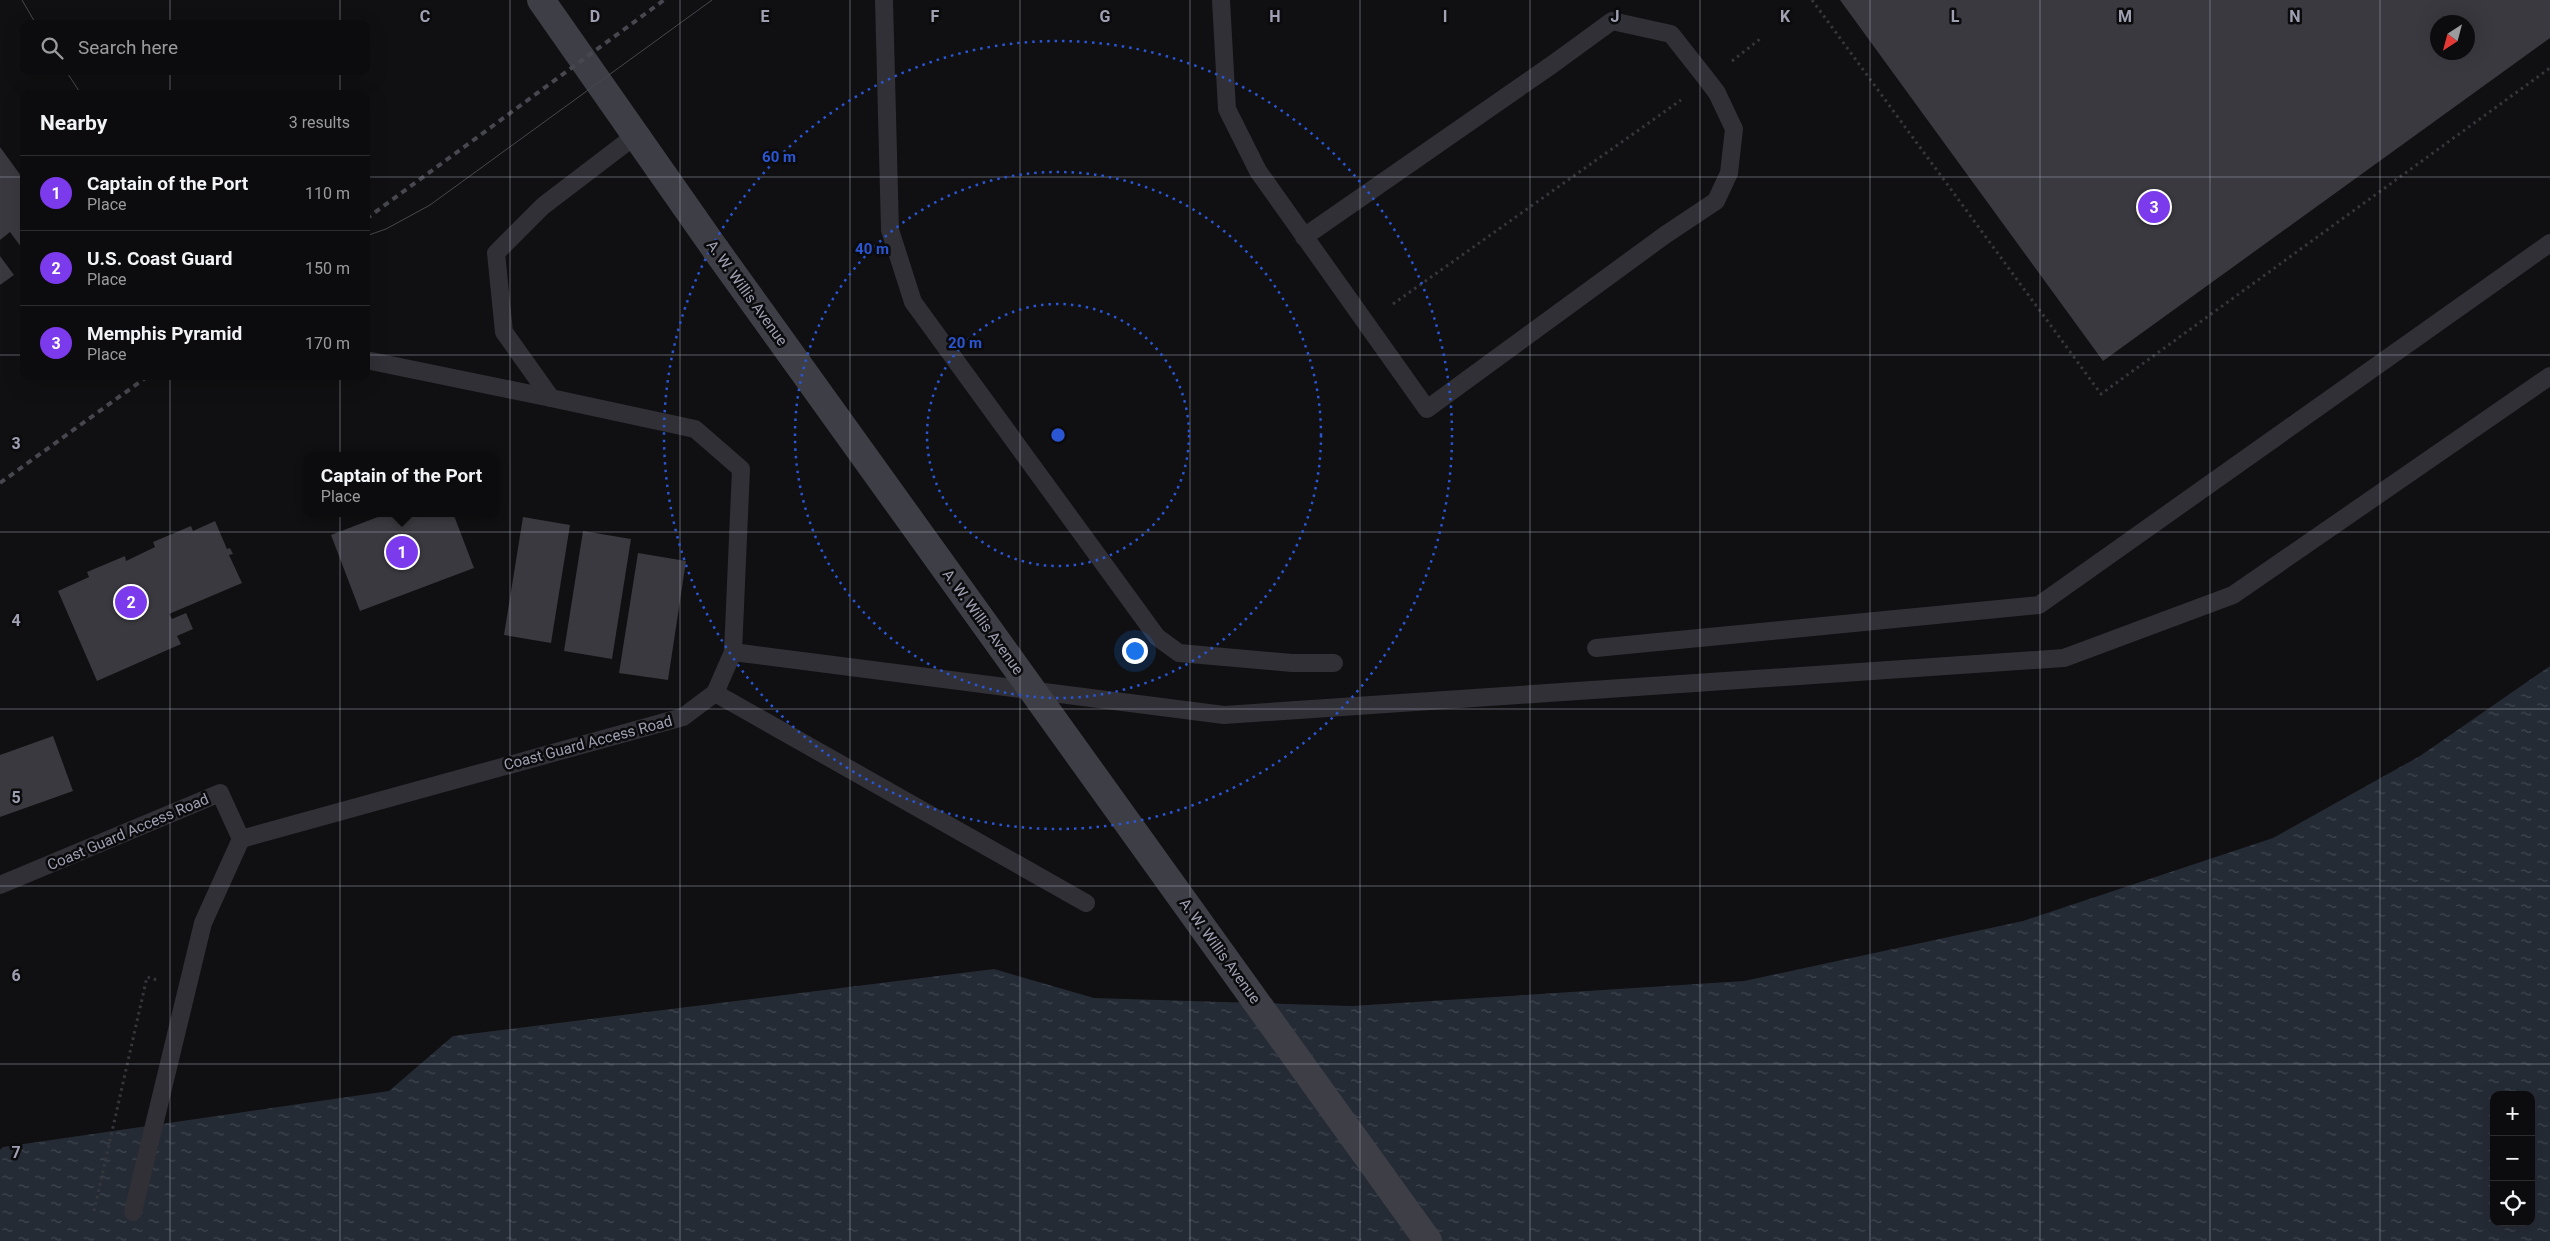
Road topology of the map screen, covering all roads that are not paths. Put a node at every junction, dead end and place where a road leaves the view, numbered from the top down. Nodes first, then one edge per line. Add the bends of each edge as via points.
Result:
1 (542, 0) edge
2 (884, 0) edge
3 (1221, 0) edge
4 (636, 135) junction
5 (1304, 237) junction
6 (2550, 243) edge
7 (370, 361) edge
8 (2550, 376) edge
9 (551, 398) junction
10 (1596, 648) dead end
11 (733, 652) junction
12 (1334, 663) dead end
13 (715, 693) junction
14 (241, 839) junction
15 (0, 885) edge
16 (1086, 903) dead end
17 (133, 1212) dead end
18 (1428, 1241) edge

1 - 4 main road, A. W. Willis Avenue
2 - 12 lane via 890,230 913,302 1157,638 1179,653 1292,663
3 - 5 lane via 1227,109 1258,171
4 - 9 lane via 543,206 496,253 504,332
4 - 18 main road, A. W. Willis Avenue, bridge
5 - 5 lane via 1426,409 1716,201 1729,173 1734,129 1717,92 1671,34 1612,20
6 - 10 lane via 2039,605
7 - 9 lane
8 - 11 lane via 2233,595 2064,658 1224,715
9 - 11 lane via 695,429 741,469
11 - 13 lane
13 - 14 lane, Coast Guard Access Road via 683,716
13 - 16 lane
14 - 15 lane, Coast Guard Access Road via 220,793
14 - 17 lane via 203,923

